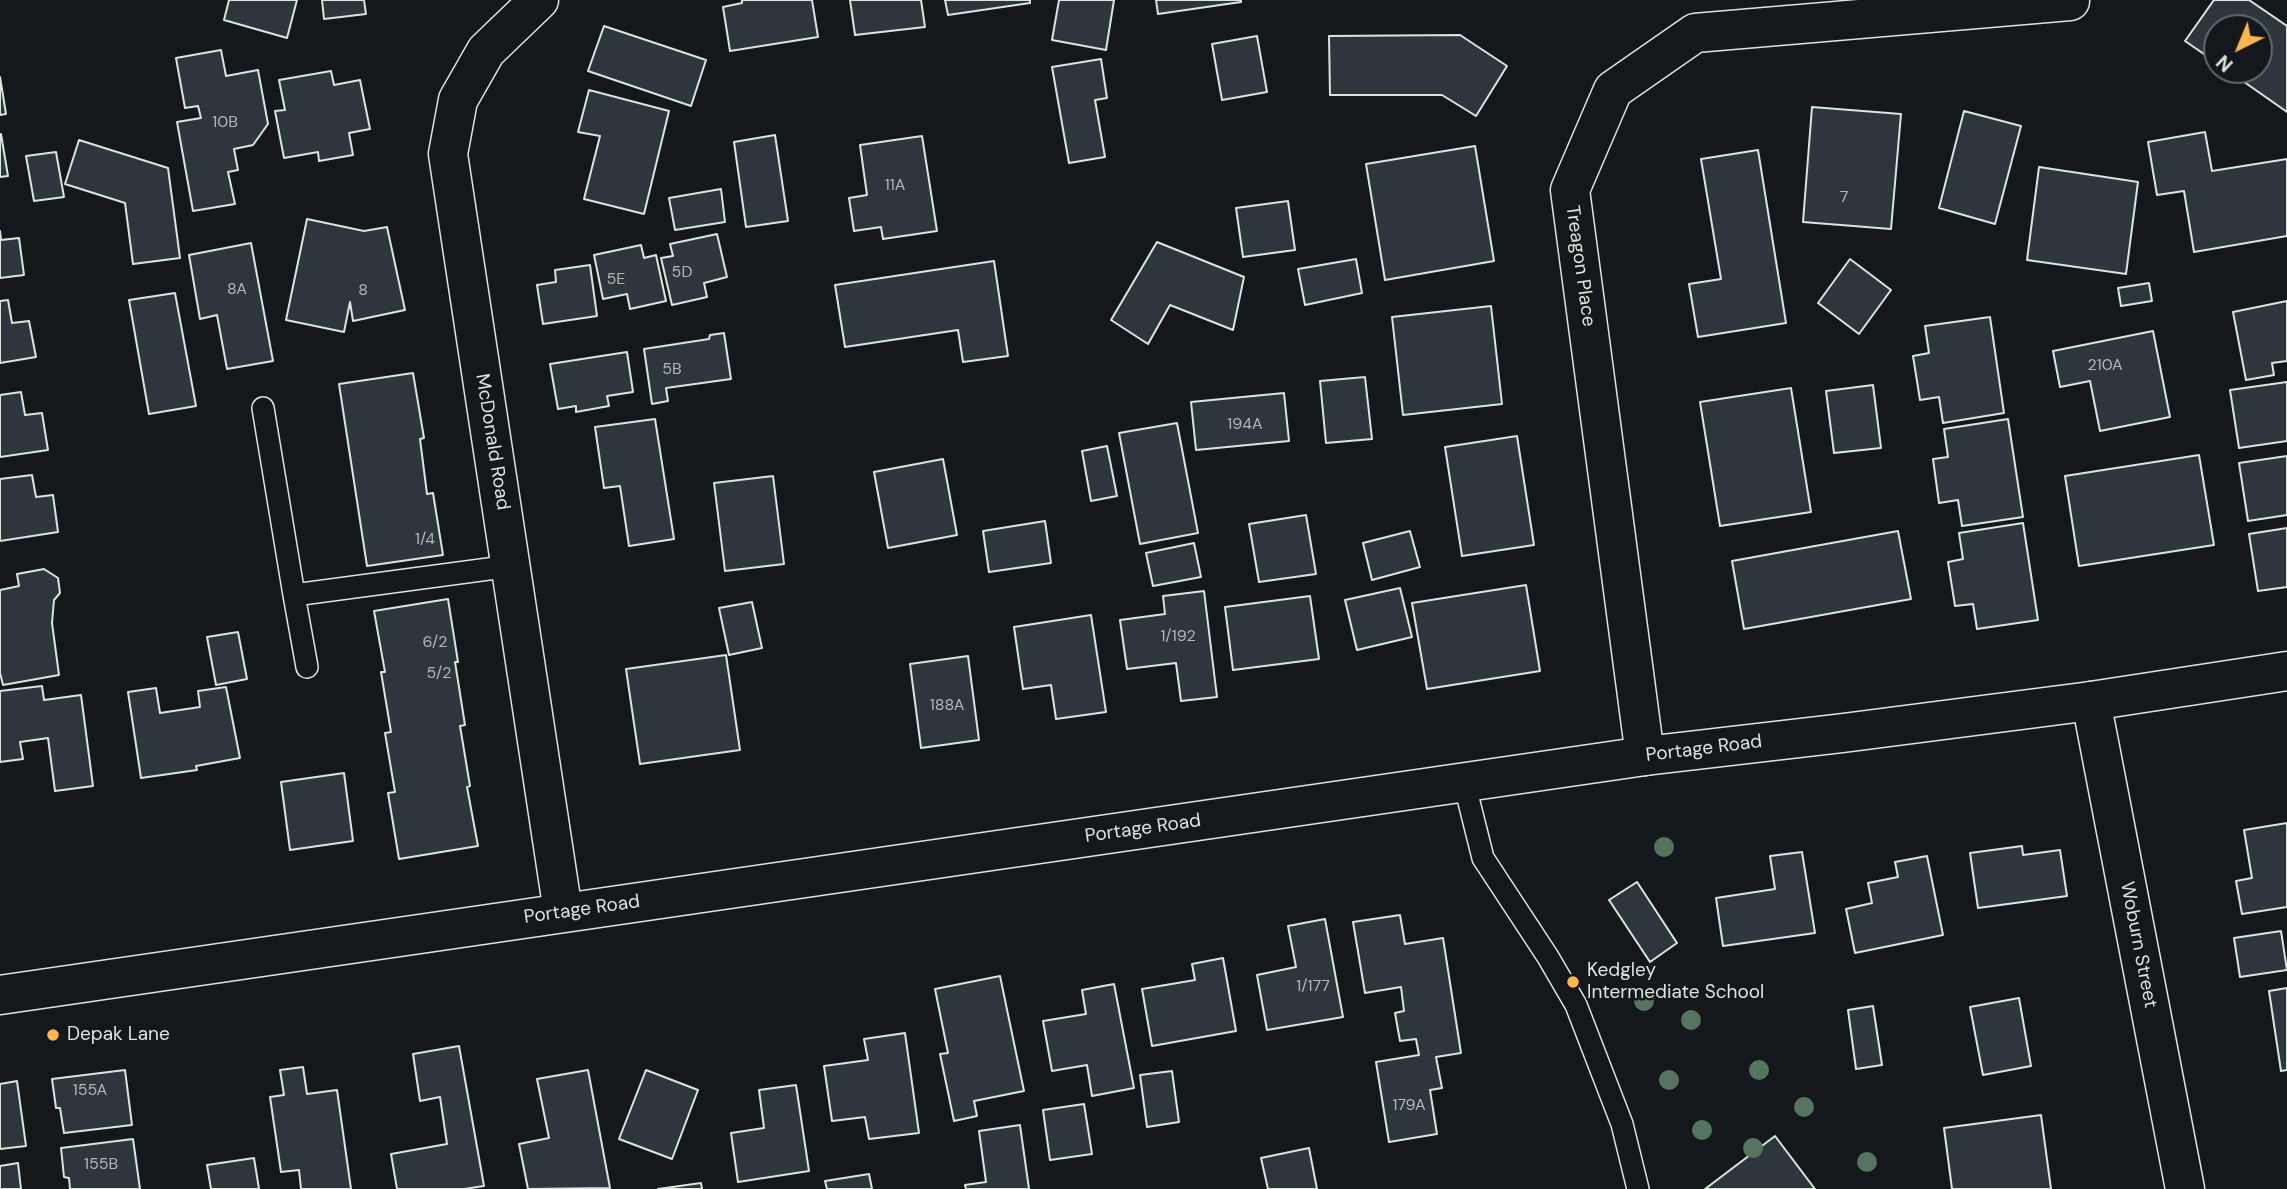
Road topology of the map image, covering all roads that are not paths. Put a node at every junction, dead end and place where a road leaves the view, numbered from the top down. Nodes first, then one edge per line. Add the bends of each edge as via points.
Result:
1 (539, 0) edge
2 (2070, 1) edge
3 (263, 408) dead end
4 (511, 566) junction
5 (294, 596) junction
6 (307, 667) dead end
7 (2287, 671) edge
8 (2091, 701) junction
9 (1645, 756) junction
10 (1464, 782) junction
11 (564, 912) junction
12 (0, 995) edge
13 (1638, 1189) edge
14 (2185, 1189) edge

1 - 4 street, McDonald Road via 486,51 458,100 448,154
2 - 9 street, Treagon Place via 1695,33 1613,90 1570,190
3 - 5 lane
4 - 5 lane
4 - 11 street, McDonald Road
5 - 6 lane
7 - 8 street, Portage Road
8 - 9 street, Portage Road
8 - 14 street, Woburn Street
9 - 10 street, Portage Road
10 - 11 street, Portage Road
10 - 13 lane via 1483,858 1576,1005 1622,1124
11 - 12 street, Portage Road

